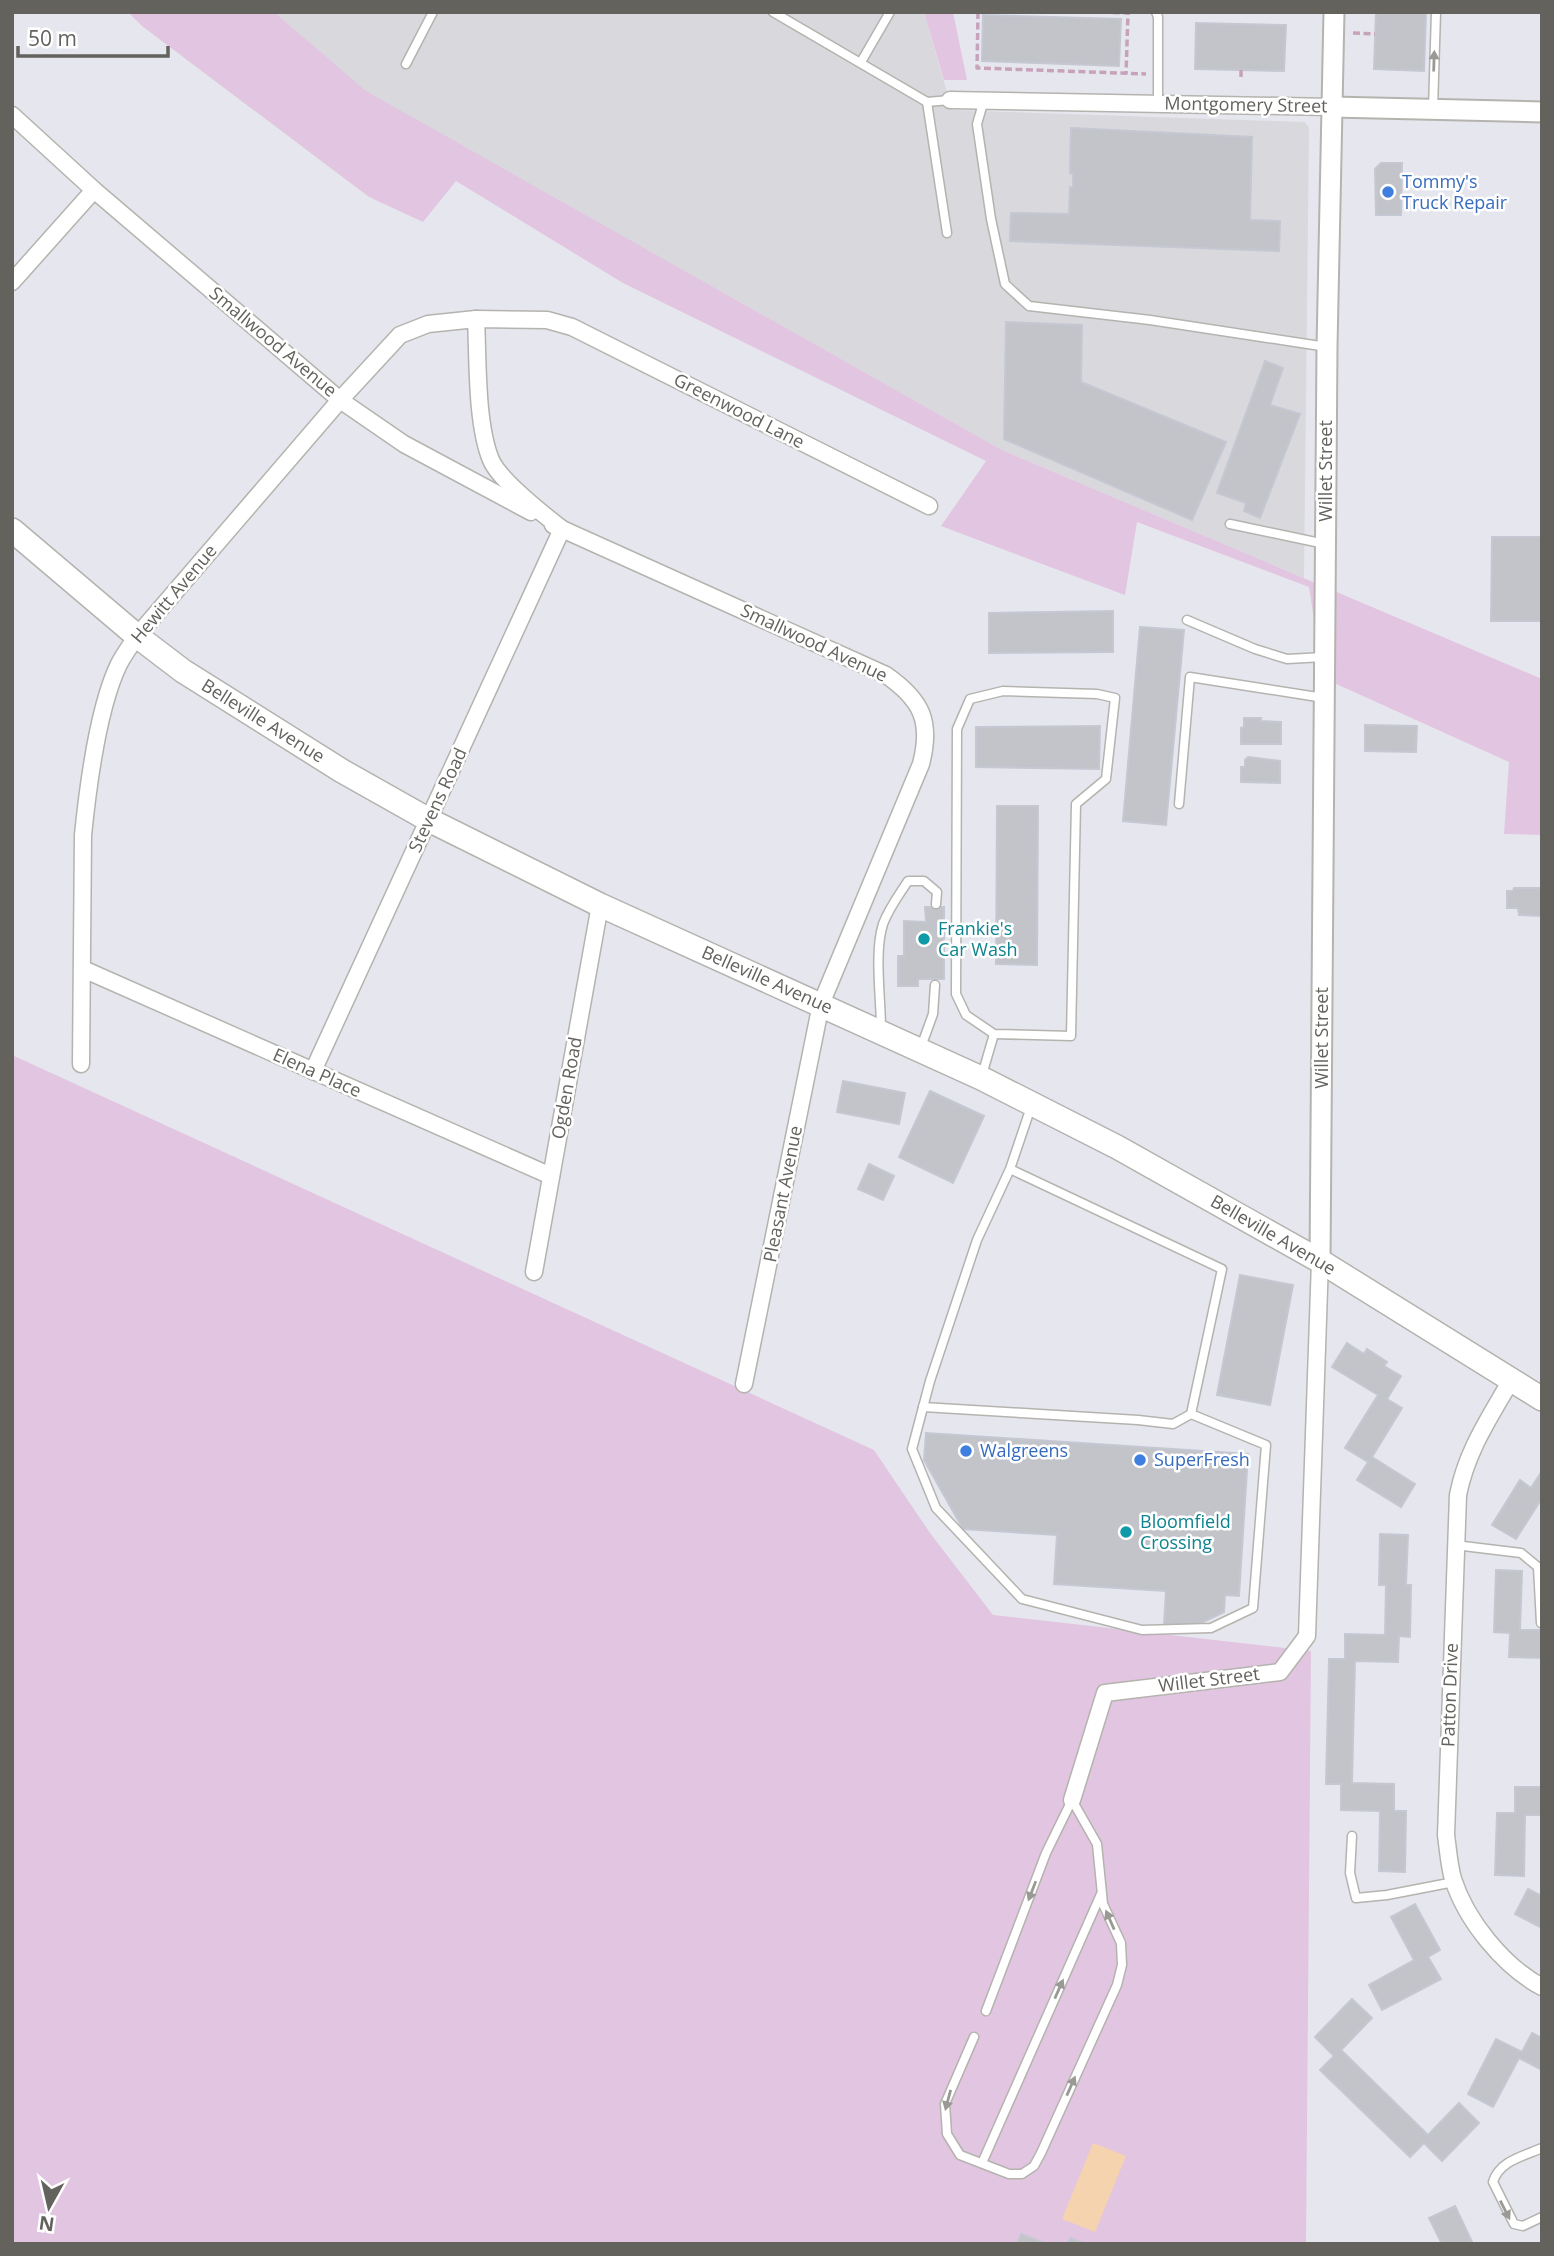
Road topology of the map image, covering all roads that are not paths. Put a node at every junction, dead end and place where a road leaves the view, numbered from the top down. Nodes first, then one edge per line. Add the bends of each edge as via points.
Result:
1 (433, 12) edge
2 (773, 12) edge
3 (890, 12) edge
4 (1156, 12) edge
5 (1436, 12) edge
6 (1336, 14) edge
7 (861, 62) junction
8 (406, 64) dead end
9 (950, 100) joint
10 (984, 100) junction
11 (927, 102) junction
12 (1157, 103) junction
13 (1332, 107) junction
14 (1433, 109) junction
15 (1542, 112) edge
16 (12, 116) edge
17 (94, 190) junction
18 (947, 233) dead end
19 (12, 282) edge
20 (476, 319) junction
21 (547, 320) joint
22 (1326, 347) junction
23 (340, 400) junction
24 (929, 506) dead end
25 (1230, 524) dead end
26 (562, 529) junction
27 (12, 530) edge
28 (1325, 544) junction
29 (1187, 620) dead end
30 (137, 636) junction
31 (1324, 657) junction
32 (1324, 698) junction
33 (1180, 804) dead end
34 (429, 820) junction
35 (936, 904) dead end
36 (600, 905) junction
37 (83, 969) junction
38 (935, 985) dead end
39 (821, 1004) junction
40 (881, 1032) junction
41 (994, 1034) junction
42 (920, 1050) junction
43 (81, 1064) dead end
44 (313, 1071) junction
45 (981, 1078) junction
46 (1032, 1104) junction
47 (1010, 1169) junction
48 (551, 1176) junction
49 (1320, 1261) junction
50 (534, 1272) dead end
51 (1511, 1381) junction
52 (744, 1384) dead end
53 (1542, 1399) edge
54 (923, 1407) junction
55 (1191, 1414) junction
56 (1455, 1545) junction
57 (1541, 1623) edge
58 (1072, 1800) junction
59 (1352, 1836) dead end
60 (1454, 1882) junction
61 (1102, 1893) junction
62 (1542, 1987) edge
63 (986, 2011) dead end
64 (974, 2037) dead end
65 (1542, 2148) edge
66 (982, 2163) junction
67 (1542, 2217) edge

1 - 8 lane
2 - 7 lane
3 - 7 lane
4 - 12 lane
14 -> 5 lane
6 - 13 street, Willet Street
7 - 11 lane
9 - 10 street, Montgomery Street
9 - 11 lane
10 - 12 street, Montgomery Street
10 - 22 lane via 977,124 1005,284 1029,306
11 - 18 lane
12 - 13 street, Montgomery Street
13 - 14 street, Montgomery Street
13 - 22 street, Willet Street
14 - 15 street, Montgomery Street
16 - 17 street, Smallwood Avenue
17 - 19 street
17 - 23 street, Smallwood Avenue
20 - 21 street, Hewitt Avenue
20 - 23 street, Hewitt Avenue via 428,324 400,335
20 - 26 street, Smallwood Avenue via 481,415 491,462
21 - 24 street, Greenwood Lane via 572,327
22 - 28 street, Willet Street
23 - 26 street, Smallwood Avenue via 404,444
23 - 30 street, Hewitt Avenue
25 - 28 lane
26 - 34 street, Stevens Road
26 - 39 street, Smallwood Avenue via 886,675 906,689 918,706 926,724 921,764
27 - 30 main road, Belleville Avenue
28 - 31 street, Willet Street
29 - 31 lane via 1287,659
30 - 34 main road, Belleville Avenue via 273,729
30 - 37 street, Hewitt Avenue via 110,689 86,797
31 - 32 street, Willet Street
32 - 33 lane via 1190,677
32 - 49 street, Willet Street
34 - 36 main road, Belleville Avenue
34 - 44 street, Stevens Road
35 - 40 lane via 937,891 924,881 908,881 889,910 880,949
36 - 39 main road, Belleville Avenue
36 - 48 street, Ogden Road
37 - 43 street, Hewitt Avenue
37 - 44 street, Elena Place
38 - 42 lane via 933,1014
39 - 40 main road, Belleville Avenue
39 - 52 street, Pleasant Avenue
40 - 42 main road, Belleville Avenue
41 - 41 lane via 1071,1036 1076,804 1106,779 1115,698 1003,691 970,699 957,729 956,994 966,1016
41 - 45 lane
42 - 45 main road, Belleville Avenue
44 - 48 street, Elena Place
45 - 46 main road, Belleville Avenue
46 - 47 lane
46 - 49 main road, Belleville Avenue
47 - 54 lane via 977,1240
47 - 55 lane via 1222,1269
48 - 50 street, Ogden Road
49 - 51 main road, Belleville Avenue
49 - 58 street, Willet Street via 1307,1636 1280,1672 1105,1693
51 - 53 main road, Belleville Avenue
51 - 56 street, Patton Drive via 1465,1464
54 - 55 lane via 1173,1424
54 - 55 lane via 912,1449 936,1508 1021,1600 1142,1630 1211,1628 1253,1608 1266,1445
56 - 57 lane via 1521,1553 1538,1567
56 - 60 street, Patton Drive via 1446,1835
58 - 61 lane via 1097,1844
58 -> 63 lane via 1046,1853
59 - 60 lane via 1350,1873 1356,1898
60 - 62 street, Patton Drive via 1465,1911 1485,1937
66 -> 61 lane
66 -> 61 lane via 1009,2174 1022,2174 1034,2166 1117,1985 1121,1943
64 -> 66 lane via 944,2117 947,2134 960,2154
65 -> 67 lane via 1503,2165 1493,2182 1514,2224 1522,2226

